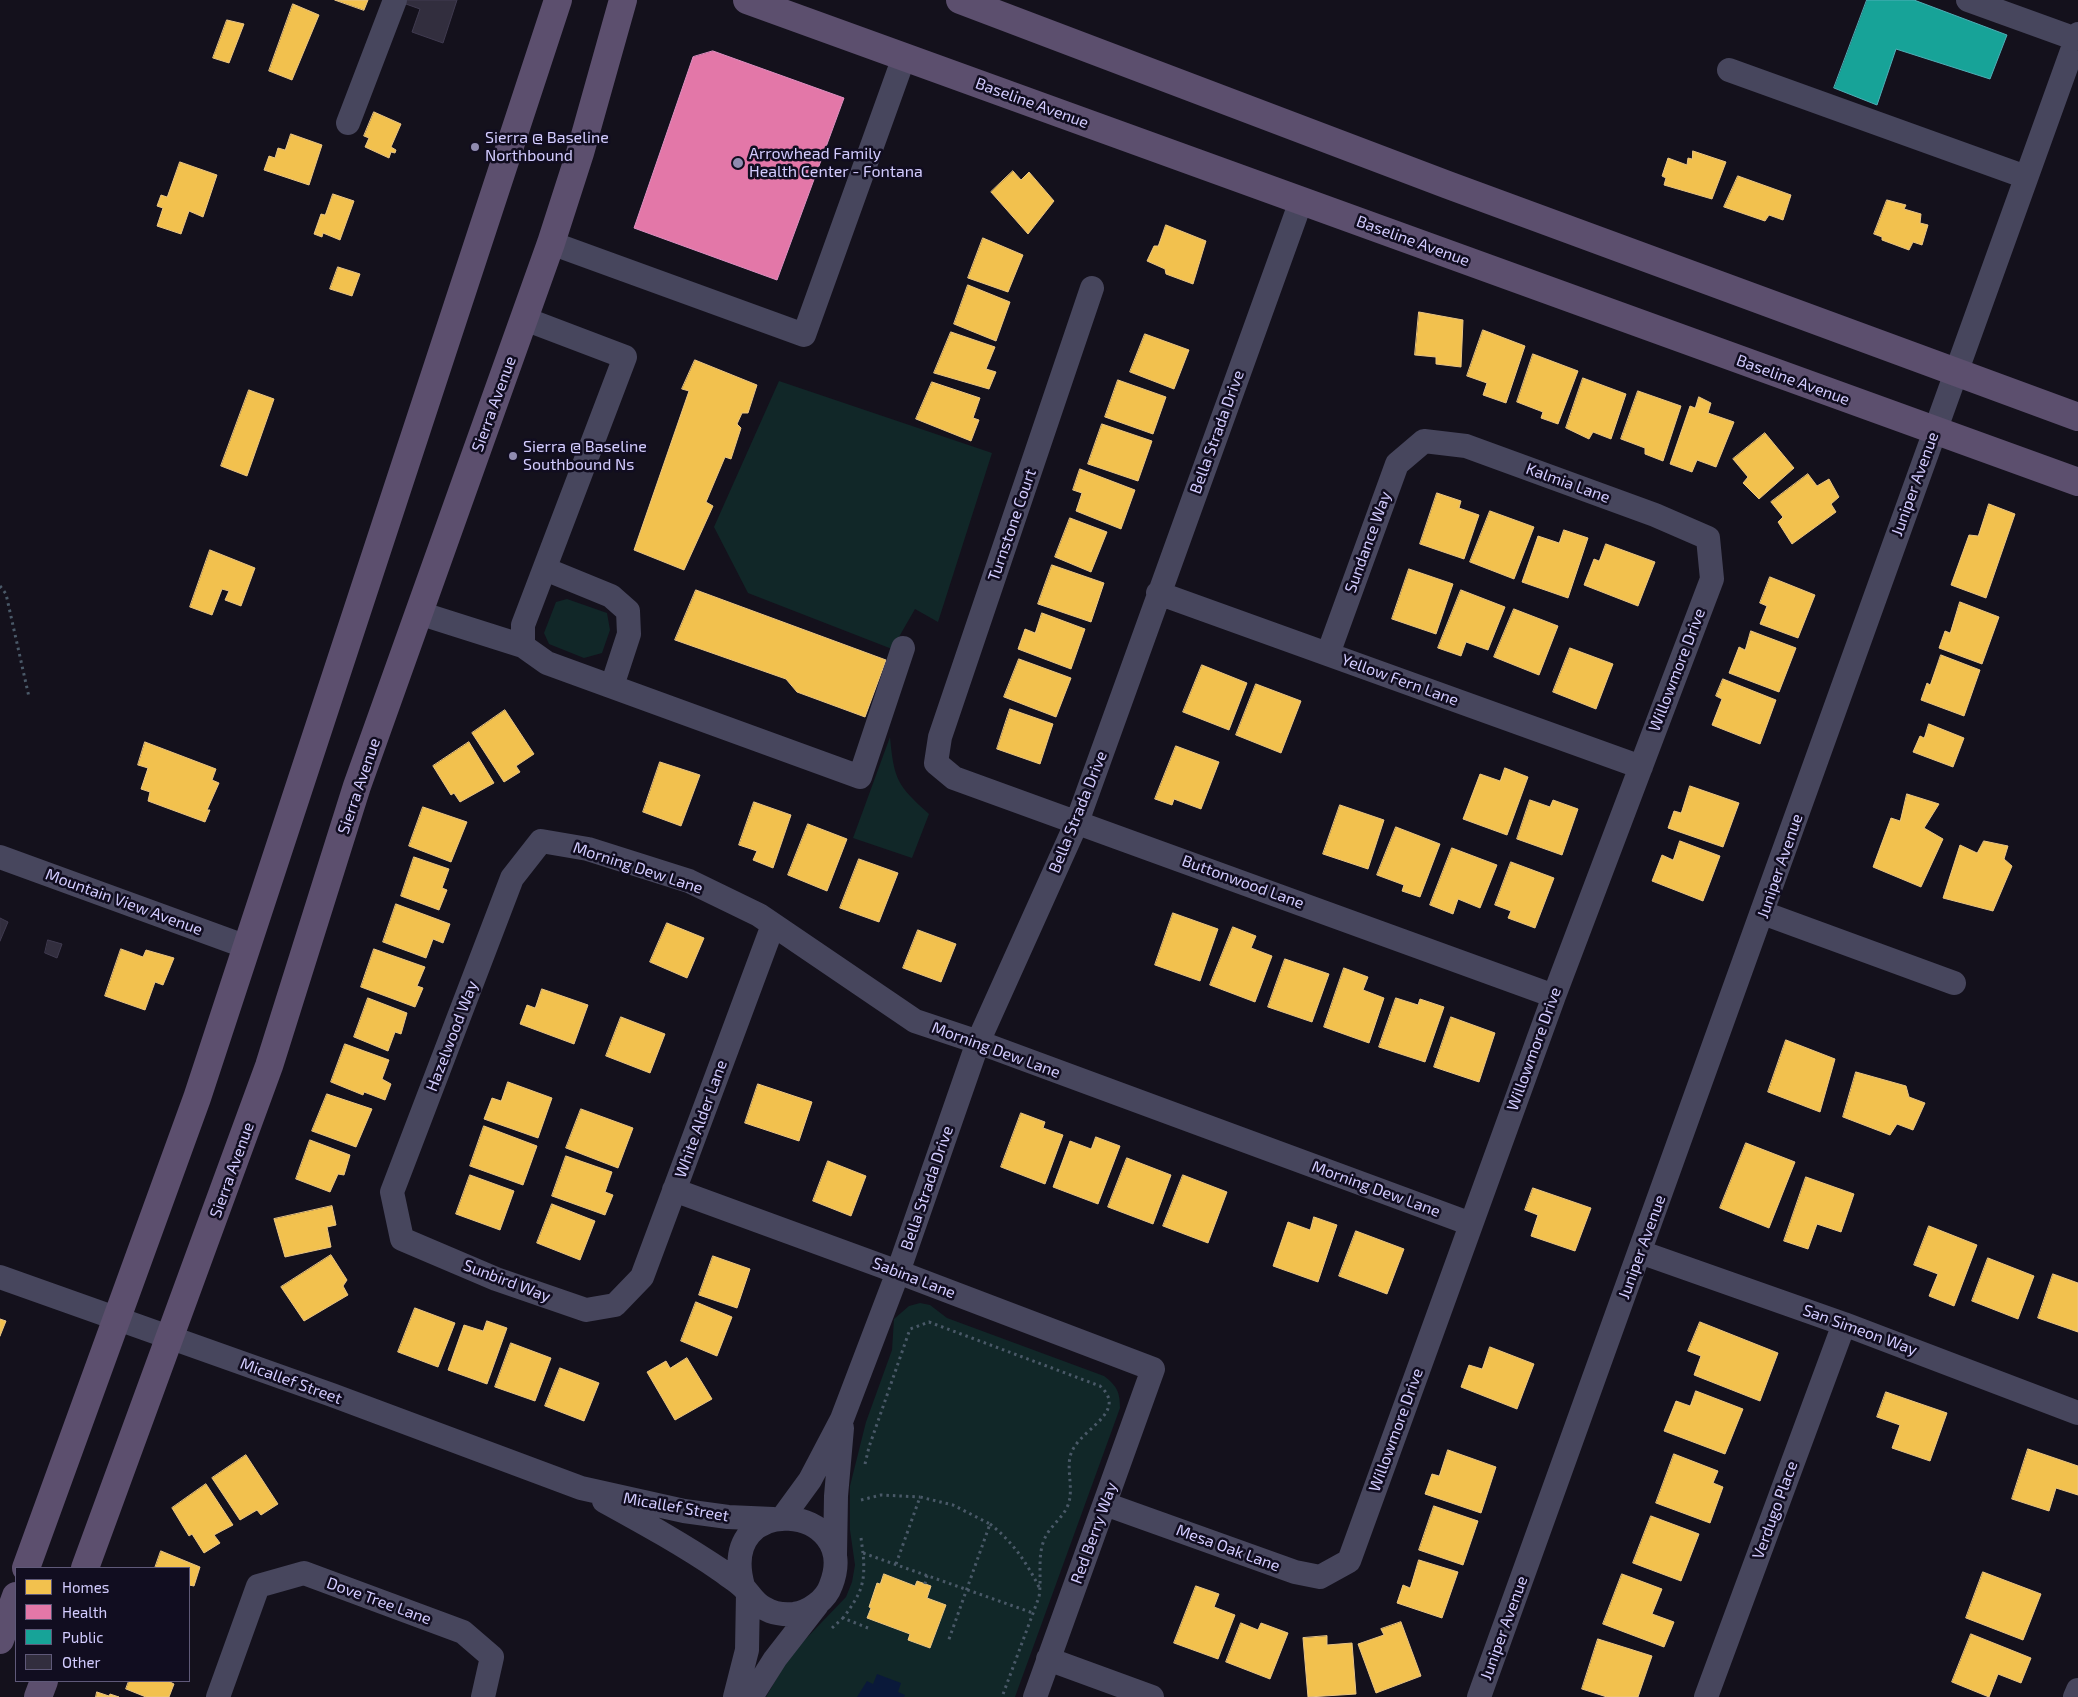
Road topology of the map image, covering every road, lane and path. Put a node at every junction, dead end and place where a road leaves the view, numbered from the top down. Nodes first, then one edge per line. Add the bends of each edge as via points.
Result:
1 (395, 0) edge
2 (558, 0) edge
3 (623, 0) edge
4 (748, 0) edge
5 (960, 0) edge
6 (1968, 0) edge
7 (2077, 36) edge
8 (904, 57) junction
9 (1729, 70) dead end
10 (348, 123) dead end
11 (2026, 177) junction
12 (1302, 201) junction
13 (551, 243) junction
14 (1092, 288) dead end
15 (525, 319) junction
16 (1957, 372) junction
17 (2078, 417) edge
18 (1935, 431) junction
19 (1424, 442) joint
20 (2078, 482) edge
21 (1708, 538) joint
22 (545, 569) junction
23 (0, 586) edge
24 (1158, 593) junction
25 (419, 612) junction
26 (523, 646) junction
27 (903, 648) dead end
28 (1328, 654) junction
29 (612, 686) junction
30 (28, 697) dead end
31 (936, 763) joint
32 (1641, 767) junction
33 (1077, 822) junction
34 (541, 841) joint
35 (0, 857) edge
36 (1763, 913) junction
37 (773, 925) junction
38 (247, 947) junction
39 (1954, 983) dead end
40 (1554, 996) junction
41 (978, 1042) junction
42 (674, 1190) junction
43 (1471, 1224) junction
44 (402, 1239) joint
45 (1640, 1252) junction
46 (898, 1272) junction
47 (0, 1277) edge
48 (615, 1305) joint
49 (118, 1318) junction
50 (1844, 1324) junction
51 (171, 1337) junction
52 (1153, 1369) joint
53 (2078, 1413) edge
54 (842, 1419) junction
55 (864, 1466) dead end
56 (581, 1488) junction
57 (861, 1493) dead end
58 (920, 1497) junction
59 (1105, 1504) junction
60 (778, 1518) junction
61 (990, 1524) junction
62 (861, 1529) dead end
63 (863, 1553) junction
64 (835, 1555) junction
65 (1349, 1561) joint
66 (896, 1564) junction
67 (26, 1567) edge
68 (85, 1567) edge
69 (927, 1576) junction
70 (924, 1584) dead end
71 (967, 1589) junction
72 (745, 1590) junction
73 (1040, 1590) junction
74 (15, 1599) edge
75 (821, 1600) junction
76 (1033, 1613) junction
77 (868, 1628) dead end
78 (0, 1640) edge
79 (948, 1642) dead end
80 (1048, 1659) junction
81 (44, 1682) edge
82 (2078, 1690) edge
83 (38, 1697) edge
84 (218, 1697) edge
85 (483, 1697) edge
86 (735, 1697) edge
87 (751, 1697) edge
88 (1002, 1697) edge
89 (1035, 1697) edge
90 (1152, 1697) edge
91 (1479, 1697) edge
92 (1706, 1697) edge
93 (2075, 1697) edge

1 - 10 street
2 - 38 main road
3 - 13 main road, Sierra Avenue
4 - 8 main road, Baseline Avenue
5 - 16 main road via 1448,185
6 - 7 street
7 - 11 street, Juniper Avenue
8 - 12 main road, Baseline Avenue
8 - 13 street via 804,335
9 - 11 street
11 - 16 street, Juniper Avenue
12 - 18 main road, Baseline Avenue
12 - 24 street, Bella Strada Drive
13 - 15 main road, Sierra Avenue
14 - 31 street, Turnstone Court via 940,737
15 - 22 street via 625,357
15 - 25 main road, Sierra Avenue
16 - 17 main road
16 - 18 street, Juniper Avenue
18 - 20 main road, Baseline Avenue
18 - 36 street, Juniper Avenue
19 - 21 street, Kalmia Lane via 1466,446 1655,515
19 - 28 street, Sundance Way via 1396,464
21 - 32 street, Willowmore Drive via 1712,579
22 - 26 street via 523,625
22 - 29 street via 611,596 628,611 629,634
23 - 30 path via 6,594
24 - 28 street, Yellow Fern Lane
24 - 33 street, Bella Strada Drive
25 - 26 street
25 - 51 main road, Sierra Avenue via 358,786 269,1066
26 - 29 street via 547,663
27 - 29 street via 860,776
28 - 32 street, Yellow Fern Lane
31 - 33 street, Buttonwood Lane via 954,778
32 - 40 street, Willowmore Drive
33 - 40 street, Buttonwood Lane
33 - 41 street, Bella Strada Drive
34 - 37 street, Morning Dew Lane via 588,848 689,881
34 - 44 street, Hazelwood Way via 512,878 392,1192
35 - 38 street, Mountain View Avenue
36 - 39 street
36 - 45 street, Juniper Avenue
37 - 41 street, Morning Dew Lane via 915,1021
37 - 42 street, White Alder Lane
38 - 49 main road
40 - 43 street, Willowmore Drive
41 - 43 street, Morning Dew Lane
41 - 46 street, Bella Strada Drive
42 - 46 street, Sabina Lane
42 - 48 street, White Alder Lane via 642,1277
43 - 65 street, Willowmore Drive
44 - 48 street, Sunbird Way via 496,1279 586,1310
45 - 50 street, San Simeon Way
45 - 91 street, Juniper Avenue
46 - 52 street, Sabina Lane
46 - 54 street, Bella Strada Drive
47 - 49 street, Micallef Street
49 - 51 street, Micallef Street
49 - 67 main road
50 - 53 street, San Simeon Way
50 - 92 street, Verdugo Place
51 - 56 street, Micallef Street
51 - 68 main road, Sierra Avenue
52 - 59 street, Red Berry Way
54 - 60 street, Bella Strada Drive via 810,1480
54 - 64 street, Bella Strada Drive
55 - 73 path via 910,1330 929,1322 1100,1386 1109,1398 1109,1405 1075,1445 1070,1456 1071,1492 1062,1516 1044,1539 1040,1552
56 - 60 street, Micallef Street via 684,1511 728,1517
56 - 72 street, Micallef Street via 687,1547
57 - 58 path via 860,1503 881,1495
58 - 61 path via 953,1505
58 - 66 path
59 - 65 street, Mesa Oak Lane via 1295,1572 1320,1577
59 - 80 street, Red Berry Way
60 - 64 street via 809,1522 829,1540
60 - 72 street via 752,1532 744,1543 738,1571
61 - 71 path
61 - 73 path via 1022,1556
62 - 63 path
63 - 66 path
63 - 77 path via 861,1592 843,1618
64 - 75 street via 831,1587
66 - 69 path
69 - 70 path
69 - 71 path
71 - 76 path
71 - 79 path
72 - 75 street via 764,1609 778,1613 794,1614 808,1610
72 - 86 street via 747,1650
73 - 76 path
74 - 78 main road
75 - 87 street via 775,1659
76 - 88 path
80 - 89 street, Red Berry Way
80 - 90 street
81 - 83 main road
82 - 93 street
84 - 85 street, Dove Tree Lane via 258,1586 304,1573 463,1632 492,1657

